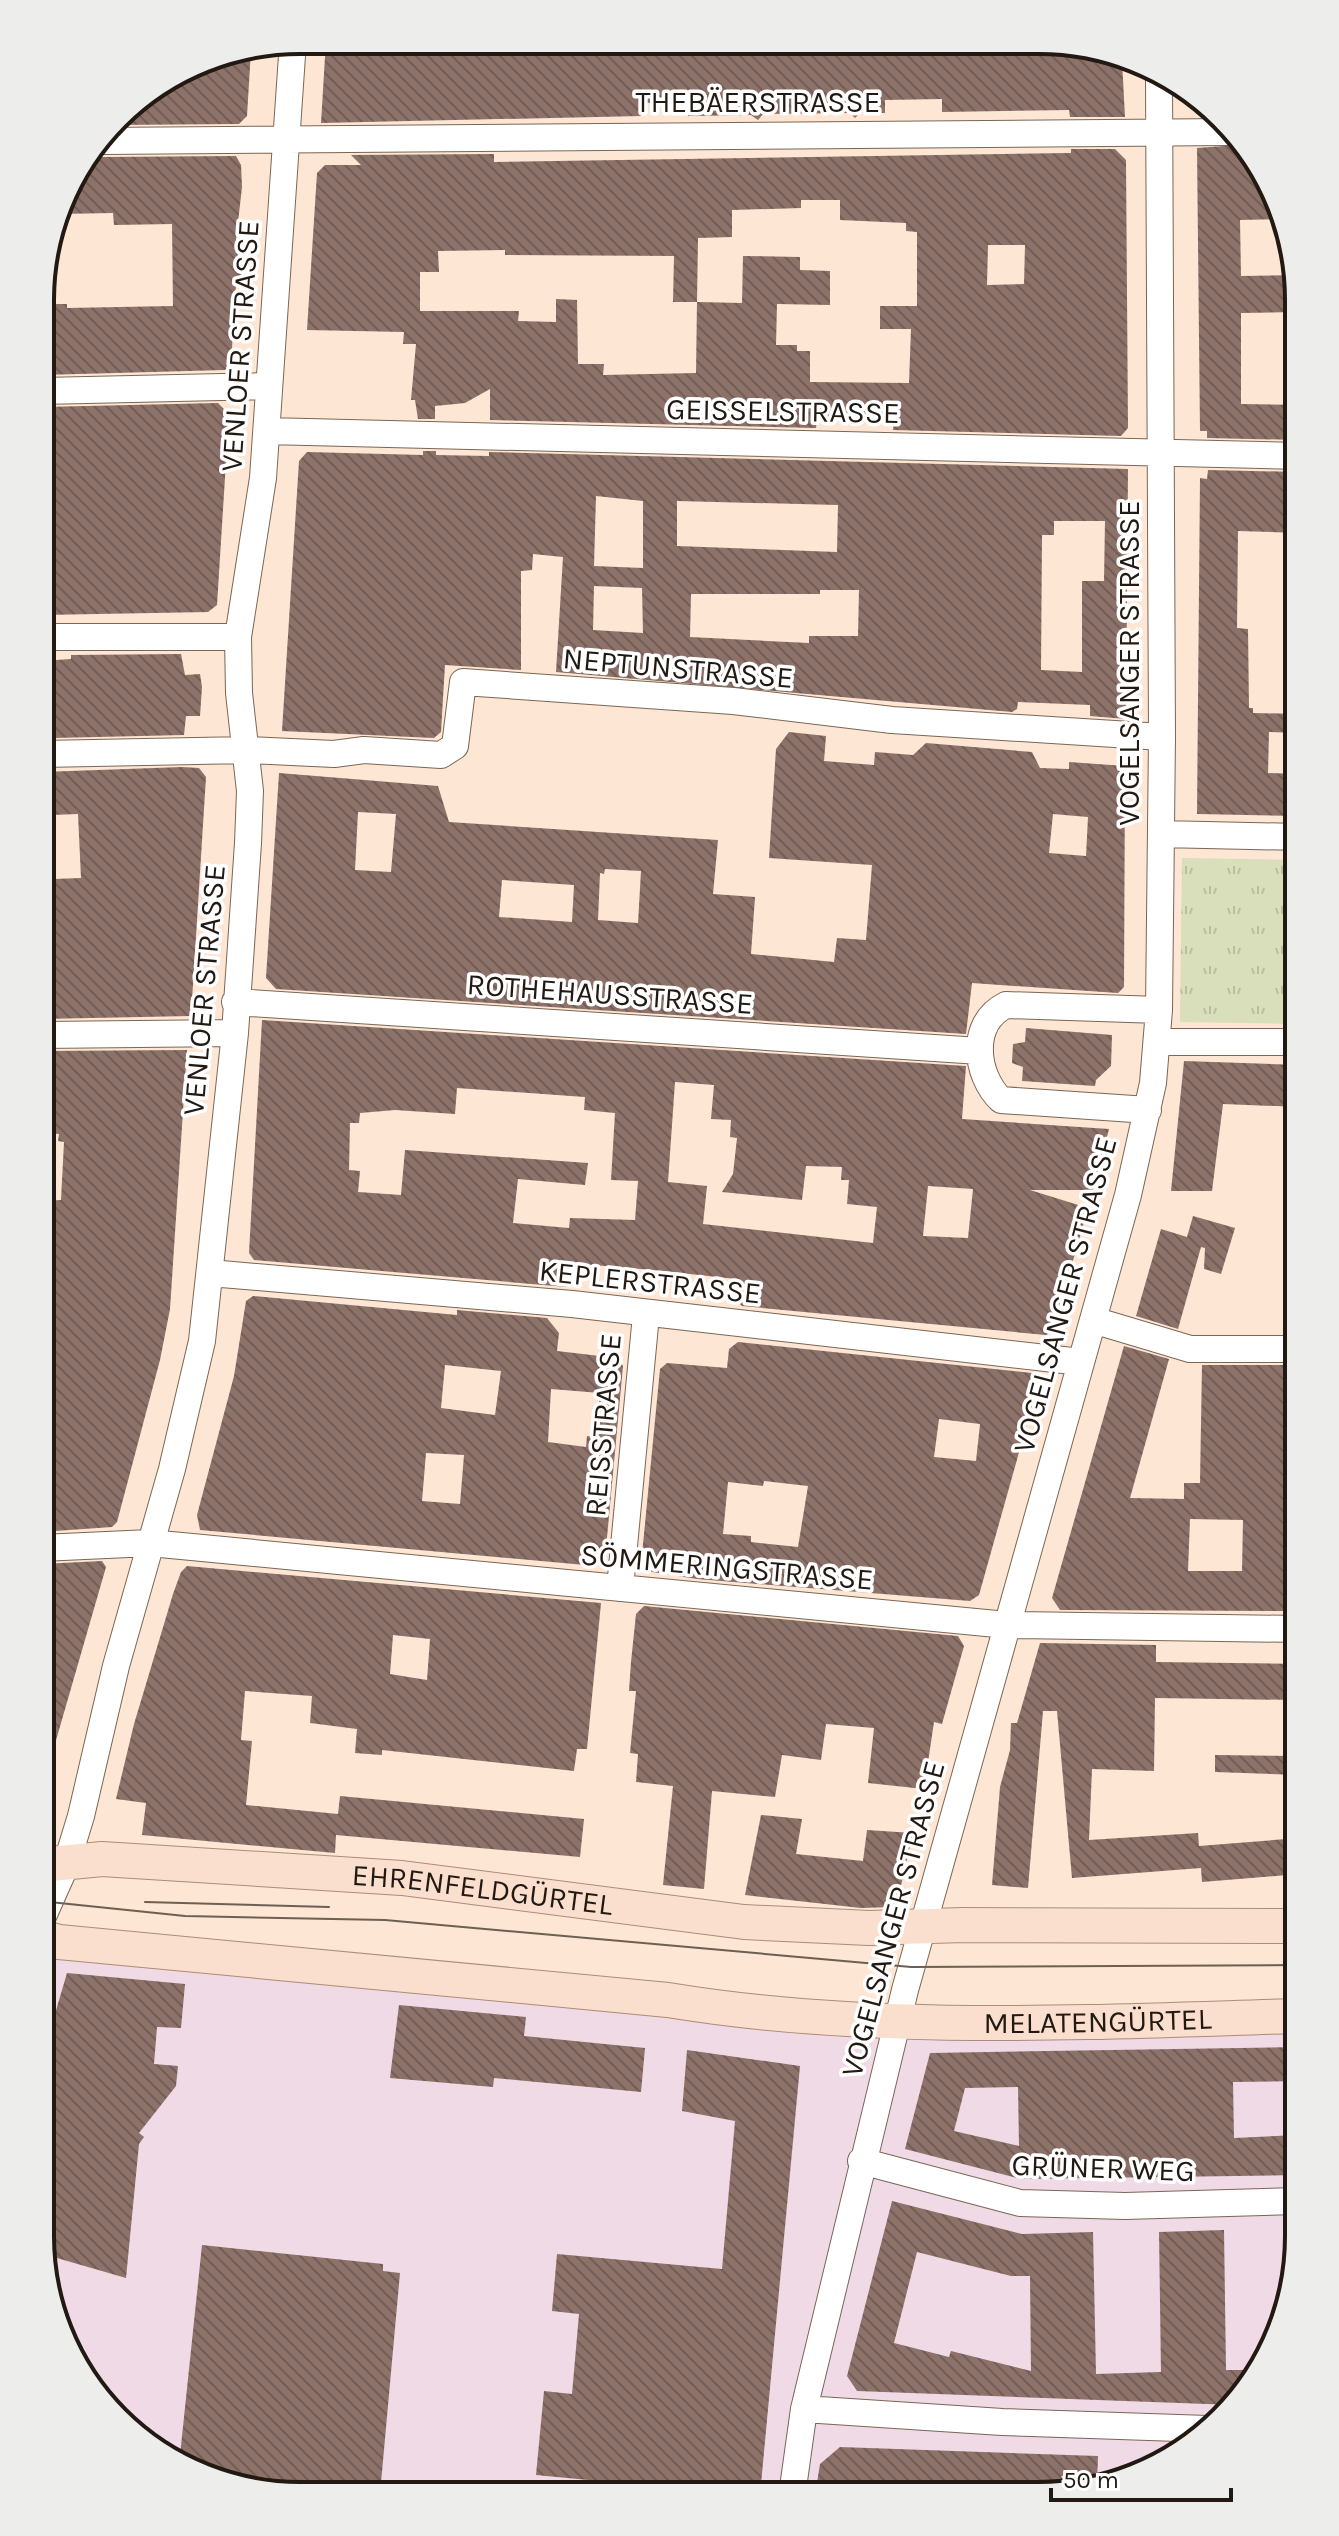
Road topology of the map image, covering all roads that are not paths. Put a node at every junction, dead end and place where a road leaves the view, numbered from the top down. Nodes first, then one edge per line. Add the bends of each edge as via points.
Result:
1 (292, 55) edge
2 (1159, 85) edge
3 (1218, 132) edge
4 (1161, 133) junction
5 (287, 137) junction
6 (113, 141) edge
7 (269, 386) junction
8 (54, 391) edge
9 (267, 431) junction
10 (1161, 452) junction
11 (1285, 456) edge
12 (54, 637) edge
13 (238, 637) junction
14 (1162, 737) junction
15 (247, 750) junction
16 (54, 754) edge
17 (1161, 834) junction
18 (1285, 837) edge
19 (235, 1002) junction
20 (1159, 1010) junction
21 (235, 1033) junction
22 (54, 1035) edge
23 (1157, 1042) junction
24 (1285, 1042) edge
25 (980, 1051) junction
26 (1148, 1110) junction
27 (210, 1273) junction
28 (646, 1315) junction
29 (1093, 1320) junction
30 (1284, 1349) edge
31 (1081, 1362) junction
32 (150, 1543) junction
33 (54, 1547) edge
34 (620, 1588) junction
35 (1007, 1625) junction
36 (1284, 1629) edge
37 (54, 1862) edge
38 (54, 1865) edge
39 (1284, 1926) edge
40 (925, 1927) junction
41 (54, 1941) edge
42 (1284, 2016) edge
43 (897, 2022) junction
44 (861, 2161) junction
45 (1284, 2201) edge
46 (804, 2409) junction
47 (1192, 2429) edge
48 (794, 2482) edge

1 - 5 street, VENLOER STRASSE
2 - 4 street, VOGELSANGER STRASSE
3 - 4 street, THEBÄERSTRASSE
4 - 5 street, THEBÄERSTRASSE
4 - 10 street, VOGELSANGER STRASSE
5 - 6 street, THEBÄERSTRASSE
5 - 7 street, VENLOER STRASSE
7 - 8 street
7 - 9 street, VENLOER STRASSE
9 - 10 street, GEISSELSTRASSE
9 - 13 street, VENLOER STRASSE
10 - 11 street, GEISSELSTRASSE
10 - 14 street, VOGELSANGER STRASSE
12 - 13 street
13 - 15 street, VENLOER STRASSE
14 - 15 street, NEPTUNSTRASSE via 892,720 733,701 463,682 455,746 441,755
14 - 17 street, VOGELSANGER STRASSE
15 - 16 street
15 - 19 street, VENLOER STRASSE via 248,843
17 - 18 street
17 - 20 street, VOGELSANGER STRASSE
19 - 21 street, VENLOER STRASSE
19 - 25 street, ROTHEHAUSSTRASSE
20 - 23 street, VOGELSANGER STRASSE
20 - 25 street via 1006,1005 990,1016
21 - 22 street
21 - 27 street, VENLOER STRASSE
23 - 24 street
23 - 26 street, VOGELSANGER STRASSE
25 - 26 street via 980,1069 1001,1100
26 - 29 street, VOGELSANGER STRASSE
27 - 28 street, KEPLERSTRASSE
27 - 32 street, VENLOER STRASSE via 188,1405
28 - 31 street, KEPLERSTRASSE
28 - 34 street, REISSTRASSE
29 - 30 street via 1190,1349
29 - 31 street, VOGELSANGER STRASSE
31 - 35 street, VOGELSANGER STRASSE
32 - 33 street, SÖMMERINGSTRASSE
32 - 34 street, SÖMMERINGSTRASSE
32 - 37 street, VENLOER STRASSE
34 - 35 street, SÖMMERINGSTRASSE
35 - 36 street, SÖMMERINGSTRASSE
35 - 40 street, VOGELSANGER STRASSE
38 - 40 main road, EHRENFELDGÜRTEL via 102,1859 402,1878 744,1922
39 - 40 main road
40 - 43 street, VOGELSANGER STRASSE
41 - 43 main road via 660,1999 763,2014
42 - 43 main road, MELATENGÜRTEL
43 - 44 street, VOGELSANGER STRASSE
44 - 45 street, GRÜNER WEG via 1020,2203
44 - 46 street, VOGELSANGER STRASSE
46 - 47 street
46 - 48 street, VOGELSANGER STRASSE

